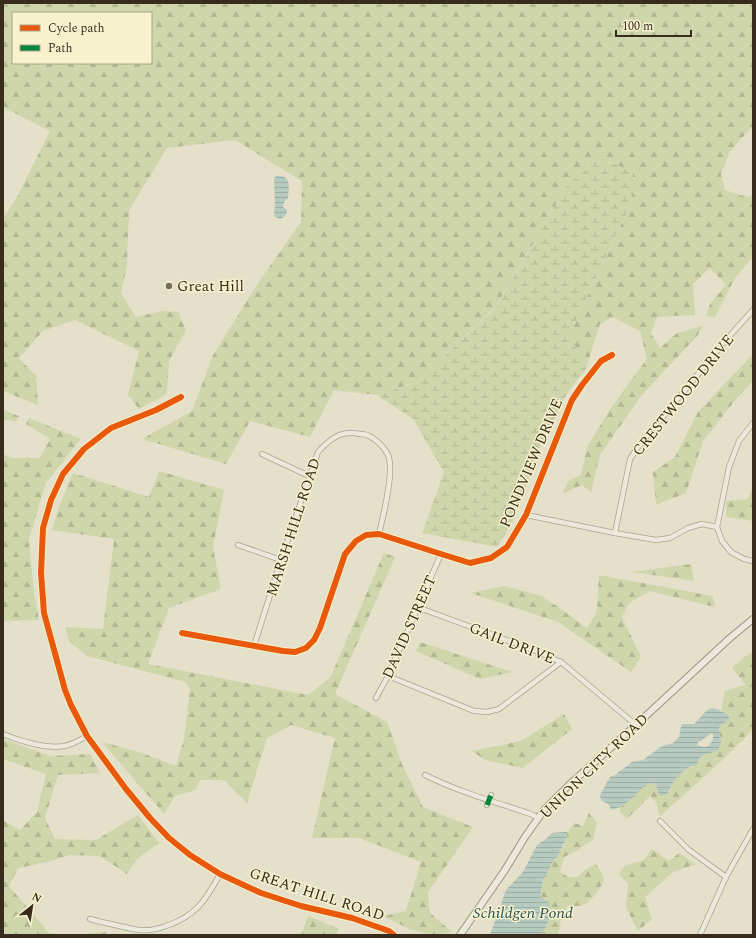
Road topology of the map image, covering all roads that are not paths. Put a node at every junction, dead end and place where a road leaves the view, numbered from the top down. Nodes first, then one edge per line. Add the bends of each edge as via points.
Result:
1 (753, 310) edge
2 (612, 355) dead end
3 (181, 397) dead end
4 (753, 423) edge
5 (262, 454) dead end
6 (309, 476) junction
7 (526, 515) junction
8 (717, 527) junction
9 (615, 533) junction
10 (379, 534) junction
11 (238, 545) dead end
12 (441, 554) junction
13 (281, 560) junction
14 (753, 561) edge
15 (418, 607) junction
16 (753, 619) edge
17 (182, 632) dead end
18 (254, 646) junction
19 (561, 662) junction
20 (388, 676) junction
21 (376, 698) dead end
22 (636, 724) junction
23 (3, 734) edge
24 (87, 736) junction
25 (426, 775) dead end
26 (538, 818) junction
27 (660, 821) dead end
28 (753, 829) edge
29 (220, 874) junction
30 (726, 877) junction
31 (90, 919) dead end
32 (394, 935) edge
33 (460, 935) edge
34 (700, 935) edge

1 - 9 street, CRESTWOOD DRIVE via 630,458
2 - 7 street, PONDVIEW DRIVE via 601,361 572,400
3 - 24 street, GREAT HILL ROAD via 111,428 84,449 63,474 51,500 43,528 41,573 44,613 70,705
4 - 8 street via 739,441 728,468
5 - 6 street
6 - 10 street, MARSH HILL ROAD via 318,452 328,441 341,434 368,435 388,456 390,468
6 - 13 street, MARSH HILL ROAD
7 - 9 street
7 - 12 street, PONDVIEW DRIVE via 507,547 491,558 470,562
8 - 9 street via 702,524 670,538 656,540
8 - 14 street via 722,541 731,552
10 - 12 street, PONDVIEW DRIVE
10 - 18 street via 366,535 356,541 345,554 320,628 306,648 295,652
11 - 13 street
12 - 15 street, DAVID STREET
13 - 18 street, MARSH HILL ROAD
15 - 19 street, GAIL DRIVE
15 - 20 street, DAVID STREET
16 - 22 main road, UNION CITY ROAD
17 - 18 street
19 - 20 street via 499,709 487,712 474,711
19 - 22 street, GAIL DRIVE
20 - 21 street, DAVID STREET
22 - 26 main road, UNION CITY ROAD via 569,785
23 - 24 street via 30,743 56,747 71,744
24 - 29 street, GREAT HILL ROAD via 126,789 160,829 190,855
25 - 26 street
26 - 33 main road, UNION CITY ROAD
27 - 30 street via 689,850
28 - 30 street
29 - 31 street via 209,894 194,912 176,923 158,929 140,930
29 - 32 street, GREAT HILL ROAD via 261,893 352,918
30 - 34 street

